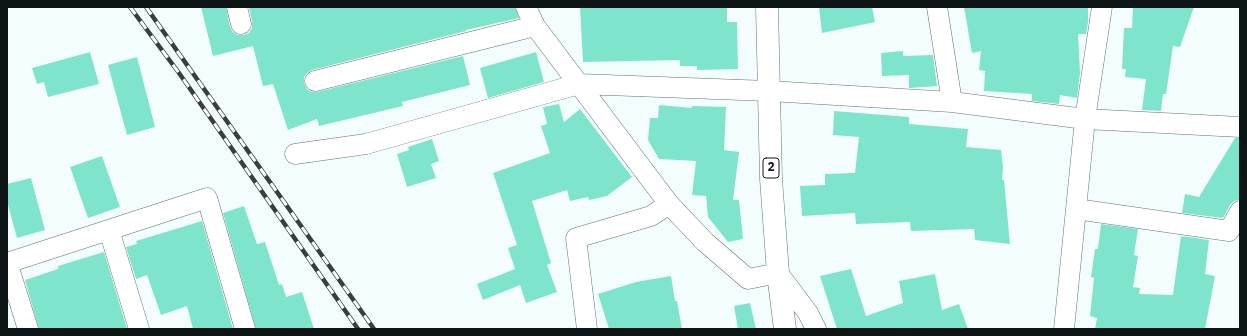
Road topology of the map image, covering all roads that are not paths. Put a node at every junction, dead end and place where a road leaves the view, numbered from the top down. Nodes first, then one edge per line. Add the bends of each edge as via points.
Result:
1 (526, 7) edge
2 (767, 7) edge
3 (937, 7) edge
4 (1102, 7) edge
5 (535, 26) junction
6 (315, 81) dead end
7 (579, 84) junction
8 (769, 91) junction
9 (952, 102) junction
10 (1085, 119) junction
11 (1240, 127) edge
12 (296, 154) dead end
13 (669, 204) junction
14 (1076, 210) junction
15 (1240, 211) edge
16 (109, 230) junction
17 (7, 262) edge
18 (778, 273) junction
19 (28, 329) edge
20 (139, 329) edge
21 (245, 329) edge
22 (587, 329) edge
23 (785, 329) edge
24 (816, 329) edge
25 (1064, 329) edge

1 - 5 street
2 - 8 highway, 2
3 - 9 street
4 - 10 street
5 - 6 street
5 - 7 street
7 - 8 street
7 - 12 street via 366,144
7 - 13 street
8 - 9 street
8 - 18 highway, 2 via 771,179
9 - 10 street
10 - 11 street
10 - 14 street
13 - 18 street via 705,242 748,279
13 - 22 street via 651,216 576,238
14 - 15 street via 1229,231
14 - 25 street
16 - 17 street
16 - 20 street
16 - 21 street via 207,198
17 - 19 street
18 - 23 highway, 2
18 - 24 street

